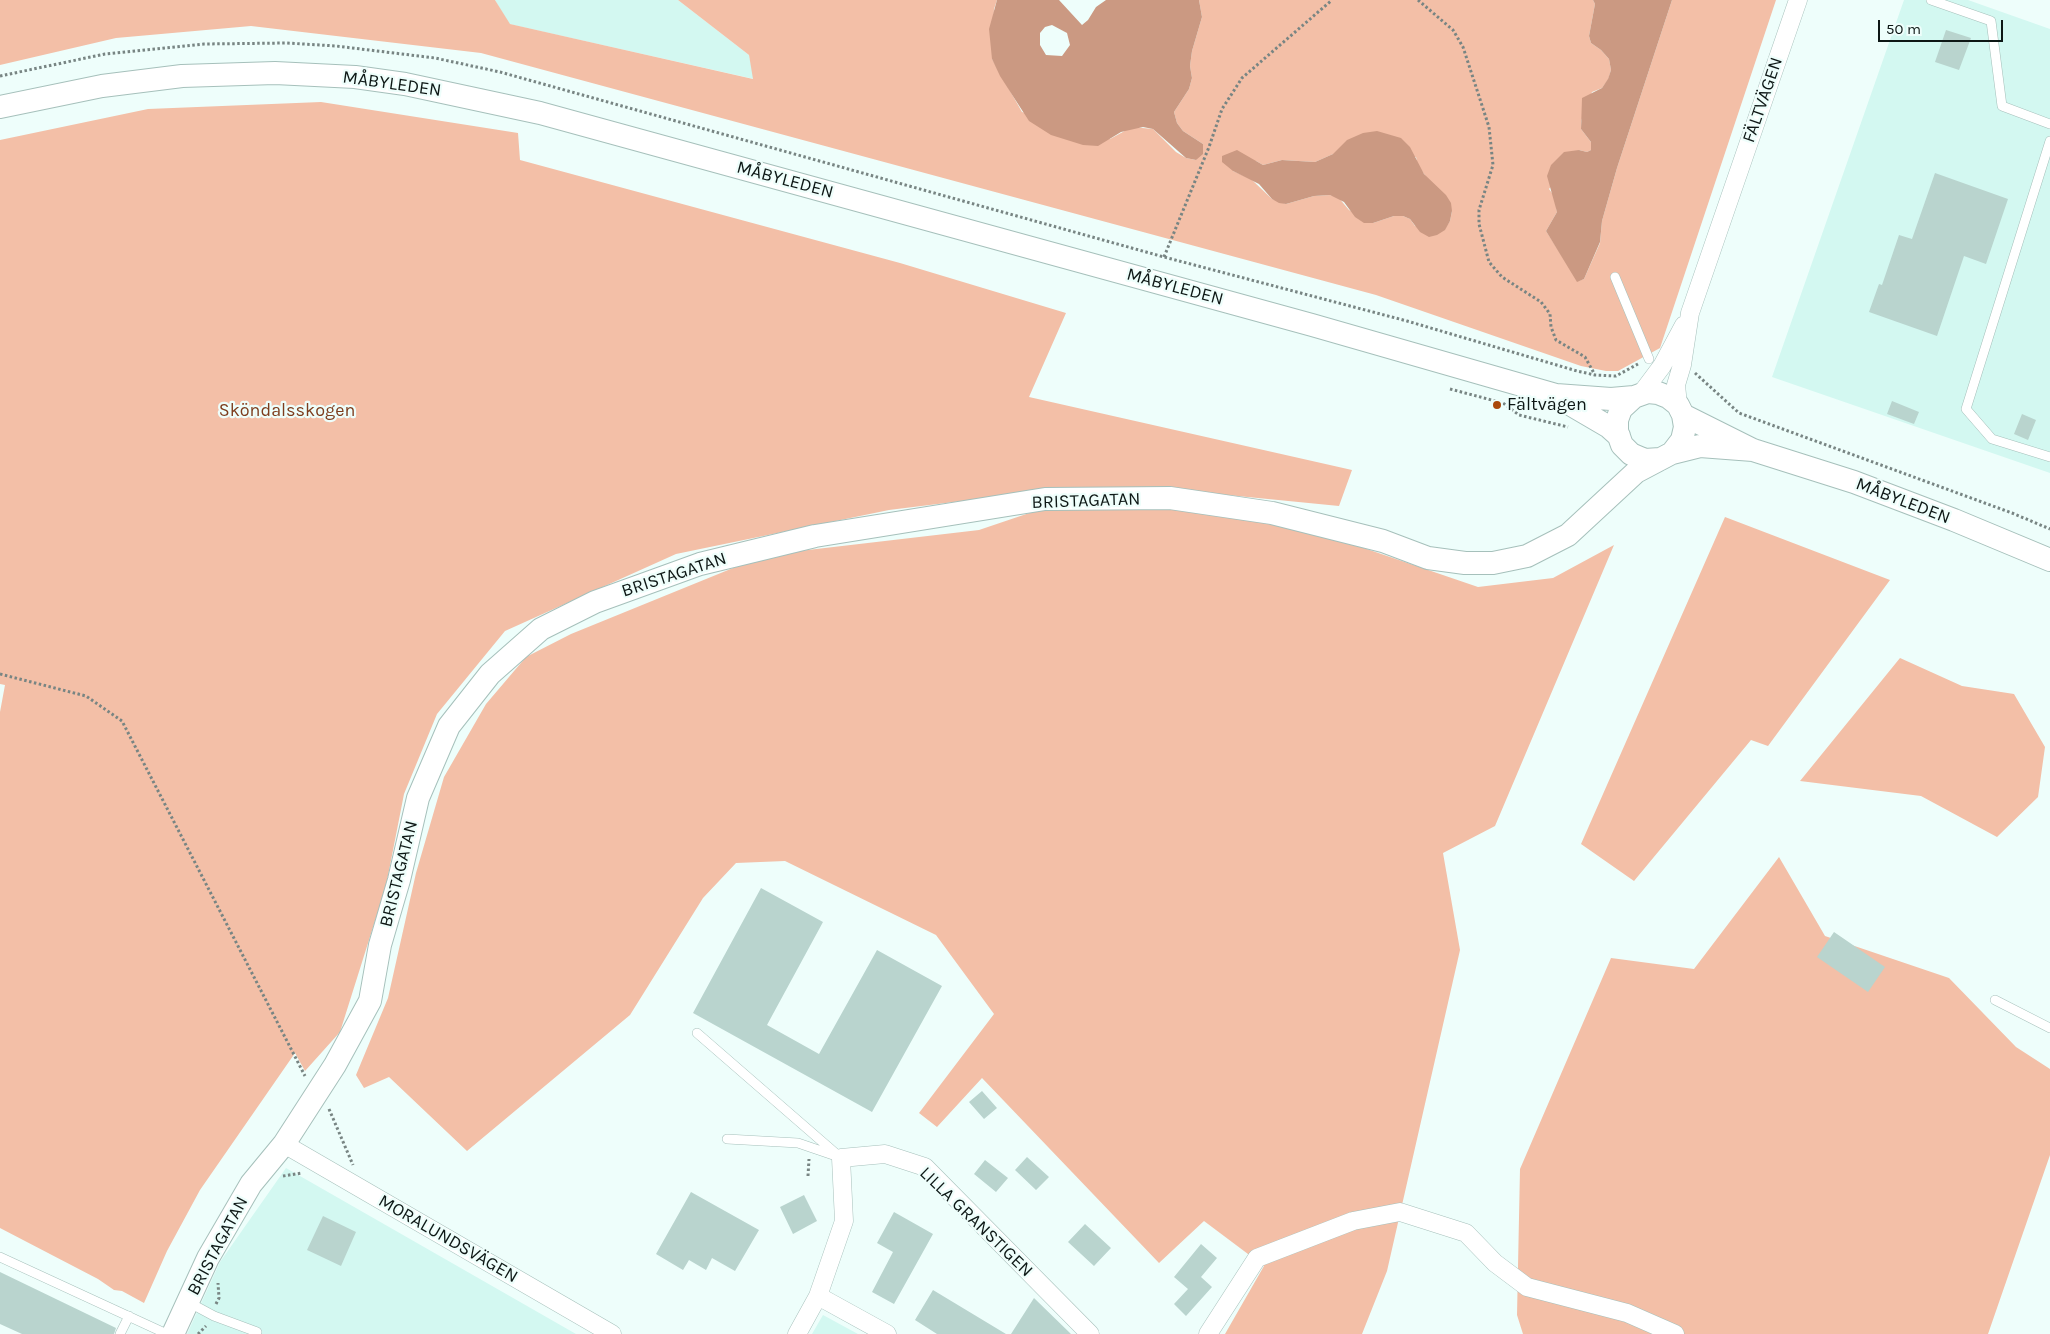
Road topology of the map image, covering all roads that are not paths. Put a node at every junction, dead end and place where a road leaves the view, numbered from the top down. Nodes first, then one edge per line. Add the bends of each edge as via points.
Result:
1 (1798, 0) edge
2 (1931, 0) edge
3 (0, 107) edge
4 (2050, 124) edge
5 (2050, 142) edge
6 (1615, 277) dead end
7 (1690, 313) junction
8 (1649, 359) dead end
9 (1556, 395) junction
10 (1637, 396) junction
11 (1680, 410) junction
12 (1621, 440) junction
13 (1753, 450) junction
14 (1666, 456) junction
15 (2050, 457) edge
16 (1596, 510) junction
17 (2050, 560) edge
18 (1995, 1000) dead end
19 (2050, 1028) edge
20 (697, 1033) dead end
21 (727, 1139) dead end
22 (284, 1144) junction
23 (841, 1158) junction
24 (0, 1258) edge
25 (818, 1296) junction
26 (188, 1302) junction
27 (129, 1316) junction
28 (257, 1332) dead end
29 (120, 1334) edge
30 (167, 1334) edge
31 (173, 1334) edge
32 (612, 1334) edge
33 (797, 1334) edge
34 (887, 1334) edge
35 (1090, 1334) edge
36 (1208, 1334) edge
37 (1675, 1334) edge

1 - 7 street, FÄLTVÄGEN
2 - 4 lane via 1991,21 2002,106
3 - 9 street, MÅBYLEDEN via 102,86 223,74 355,77 451,92 540,113
5 - 15 lane via 1966,409 1992,439
6 - 8 lane
7 - 10 street, FÄLTVÄGEN via 1662,366
7 - 11 street, FÄLTVÄGEN via 1676,385
9 - 10 street, MÅBYLEDEN via 1611,399
9 - 12 street, MÅBYLEDEN via 1609,427
10 - 11 street, MÅBYLEDEN via 1658,393 1668,397
10 - 12 street via 1621,409 1617,420
11 - 13 street, MÅBYLEDEN
11 - 14 street via 1685,427 1682,440
12 - 14 street, MÅBYLEDEN via 1631,454 1645,460
12 - 16 street, BRISTAGATAN via 1612,483
13 - 14 street, MÅBYLEDEN via 1700,446
13 - 17 street, MÅBYLEDEN via 1854,482
14 - 16 street, BRISTAGATAN via 1636,472
16 - 22 street, BRISTAGATAN via 1568,535 1527,556 1493,563 1465,563 1428,558 1383,541 1272,513 1170,498 1045,499 815,536 700,564 595,602 541,629 490,674 449,726 418,798 380,945 370,1002
18 - 19 lane
20 - 23 lane
21 - 23 lane via 798,1143
22 - 26 street, BRISTAGATAN via 251,1184 208,1258
22 - 32 street, MORALUNDSVÄGEN
23 - 25 street via 844,1221
23 - 35 street, LILLA GRANSTIGEN via 885,1154 924,1167
24 - 27 lane
25 - 33 street
25 - 34 street
26 - 28 lane
26 - 31 street, BRISTAGATAN
27 - 29 lane
27 - 30 lane
36 - 37 street via 1256,1258 1353,1221 1400,1212 1466,1233 1495,1263 1527,1287 1627,1313

